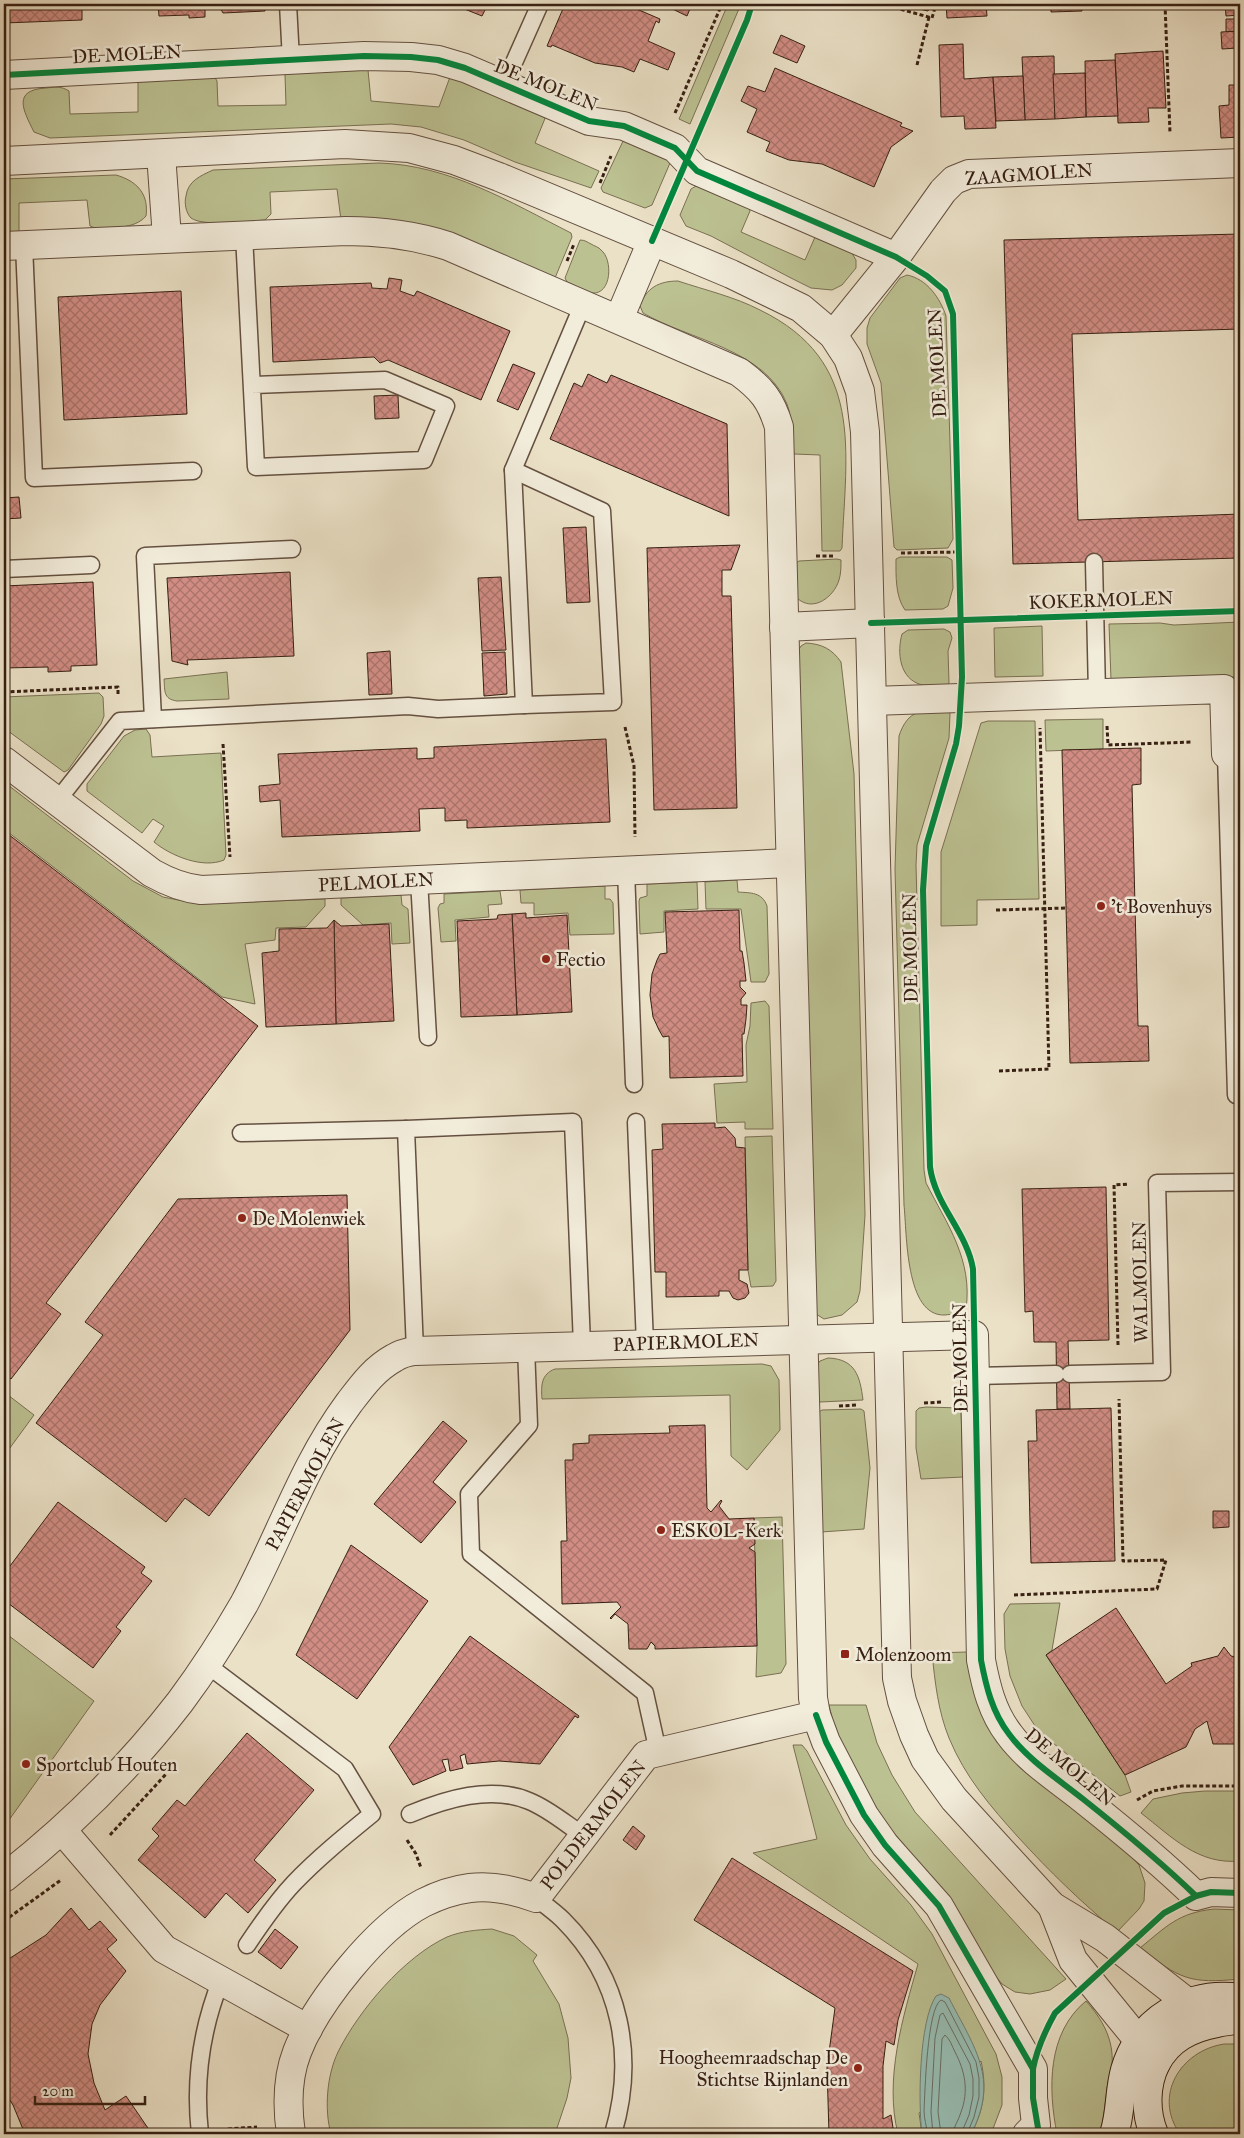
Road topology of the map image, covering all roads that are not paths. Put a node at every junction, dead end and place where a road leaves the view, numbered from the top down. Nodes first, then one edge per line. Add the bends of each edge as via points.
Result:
1 (288, 4) edge
2 (540, 4) edge
3 (291, 60) junction
4 (4, 75) edge
5 (504, 85) junction
6 (161, 154) junction
7 (4, 157) edge
8 (1240, 163) edge
9 (244, 235) junction
10 (167, 238) junction
11 (652, 241) junction
12 (14, 245) edge
13 (896, 257) junction
14 (583, 304) junction
15 (619, 319) junction
16 (833, 335) junction
17 (252, 385) junction
18 (193, 470) dead end
19 (513, 470) junction
20 (292, 549) dead end
21 (1094, 562) dead end
22 (91, 565) dead end
23 (4, 569) edge
24 (871, 624) junction
25 (784, 627) junction
26 (1101, 693) junction
27 (872, 701) junction
28 (524, 705) junction
29 (153, 719) junction
30 (1226, 747) joint
31 (4, 761) edge
32 (57, 801) junction
33 (790, 863) junction
34 (631, 870) junction
35 (419, 880) junction
36 (428, 1037) dead end
37 (634, 1084) dead end
38 (1236, 1095) dead end
39 (636, 1122) dead end
40 (406, 1129) junction
41 (242, 1133) dead end
42 (1240, 1182) edge
43 (887, 1338) junction
44 (802, 1339) junction
45 (645, 1344) junction
46 (582, 1345) junction
47 (526, 1347) junction
48 (415, 1351) junction
49 (975, 1376) junction
50 (206, 1664) junction
51 (816, 1715) junction
52 (658, 1752) junction
53 (410, 1814) dead end
54 (62, 1830) junction
55 (584, 1836) junction
56 (4, 1878) edge
57 (1240, 1893) edge
58 (536, 1898) junction
59 (1052, 1906) junction
60 (247, 1945) dead end
61 (221, 1980) junction
62 (1240, 1998) edge
63 (1187, 2002) junction
64 (1240, 2019) edge
65 (308, 2029) junction
66 (1140, 2041) junction
67 (1156, 2063) junction
68 (1116, 2127) edge
69 (290, 2129) edge
70 (1032, 2130) edge
71 (1149, 2132) edge
72 (200, 2133) edge
73 (613, 2134) edge

1 - 3 lane
2 - 5 lane
3 - 4 street, DE MOLEN
3 - 5 street, DE MOLEN via 364,56 438,60
5 - 13 street, DE MOLEN via 589,121 624,126 675,148 697,171
6 - 7 street, DE MOLEN
6 - 10 street
6 - 11 street, DE MOLEN via 323,144 409,148 491,174
8 - 13 street, ZAAGMOLEN via 961,176 943,192
9 - 10 street
9 - 14 street via 362,231 422,238
9 - 17 lane
10 - 12 street
11 - 15 street
11 - 16 street, DE MOLEN via 775,294 801,308
12 - 18 lane via 34,478
13 - 16 street, ZAAGMOLEN
14 - 15 street
14 - 19 lane
15 - 25 street via 739,372 756,384 774,409 779,427
16 - 24 street, DE MOLEN via 855,374 862,411
17 - 17 lane via 256,467 424,460 446,406 385,380
19 - 28 lane
19 - 28 lane via 602,511 613,702
20 - 29 lane via 145,556
21 - 26 lane
22 - 23 lane
24 - 25 street
24 - 27 street, DE MOLEN
25 - 33 street
26 - 27 street
26 - 30 street via 1224,689
27 - 43 street, DE MOLEN
28 - 29 lane via 438,710 408,706
29 - 32 lane via 120,721
30 - 38 lane
31 - 32 street, PELMOLEN
32 - 35 street, PELMOLEN via 163,880 188,889
33 - 34 street, PELMOLEN
33 - 44 street
34 - 35 street, PELMOLEN
34 - 37 lane
35 - 36 lane
39 - 45 lane
40 - 41 lane
40 - 46 lane via 573,1122
40 - 48 lane
42 - 49 lane, WALMOLEN via 1157,1183 1162,1372
43 - 44 street, PAPIERMOLEN
43 - 49 street, DE MOLEN via 974,1335
43 - 59 street, DE MOLEN via 896,1655 902,1701 925,1759 941,1782
44 - 45 street, PAPIERMOLEN
44 - 51 street via 812,1677
45 - 46 street, PAPIERMOLEN
46 - 47 street, PAPIERMOLEN
47 - 48 street, PAPIERMOLEN
47 - 52 lane via 529,1425 469,1494 471,1554 645,1693
48 - 50 street, PAPIERMOLEN via 395,1357 374,1372 334,1424 294,1495 243,1604
49 - 57 street, DE MOLEN via 981,1660 985,1682 999,1718 1021,1748 1157,1858 1196,1896 1211,1892
50 - 54 street, PAPIERMOLEN via 138,1752
50 - 60 lane via 345,1769 372,1814 314,1862 292,1885
51 - 52 street, POLDERMOLEN
51 - 70 street via 826,1742 864,1816 939,1906 1034,2069
52 - 55 street, POLDERMOLEN via 646,1755
53 - 55 lane via 451,1799 476,1794 503,1795 528,1800 548,1810
54 - 56 street, PAPIERMOLEN
54 - 61 street via 158,1944
55 - 58 street, POLDERMOLEN
58 - 65 street, POLDERMOLEN via 514,1890 470,1888 423,1904 395,1922 368,1948 333,1989
58 - 73 lane via 562,1919 585,1945 610,1990 624,2043 624,2078
59 - 63 street, DE MOLEN via 1105,1938
59 - 66 street, DE MOLEN via 1073,1960
61 - 65 street
61 - 72 lane via 209,2011 202,2044 197,2108
62 - 63 street via 1216,1996
63 - 66 street via 1172,2009
64 - 67 street via 1183,2034 1171,2043
65 - 69 street, POLDERMOLEN via 292,2072
66 - 67 street, DE MOLEN
66 - 68 street via 1126,2069
67 - 71 street via 1148,2091

